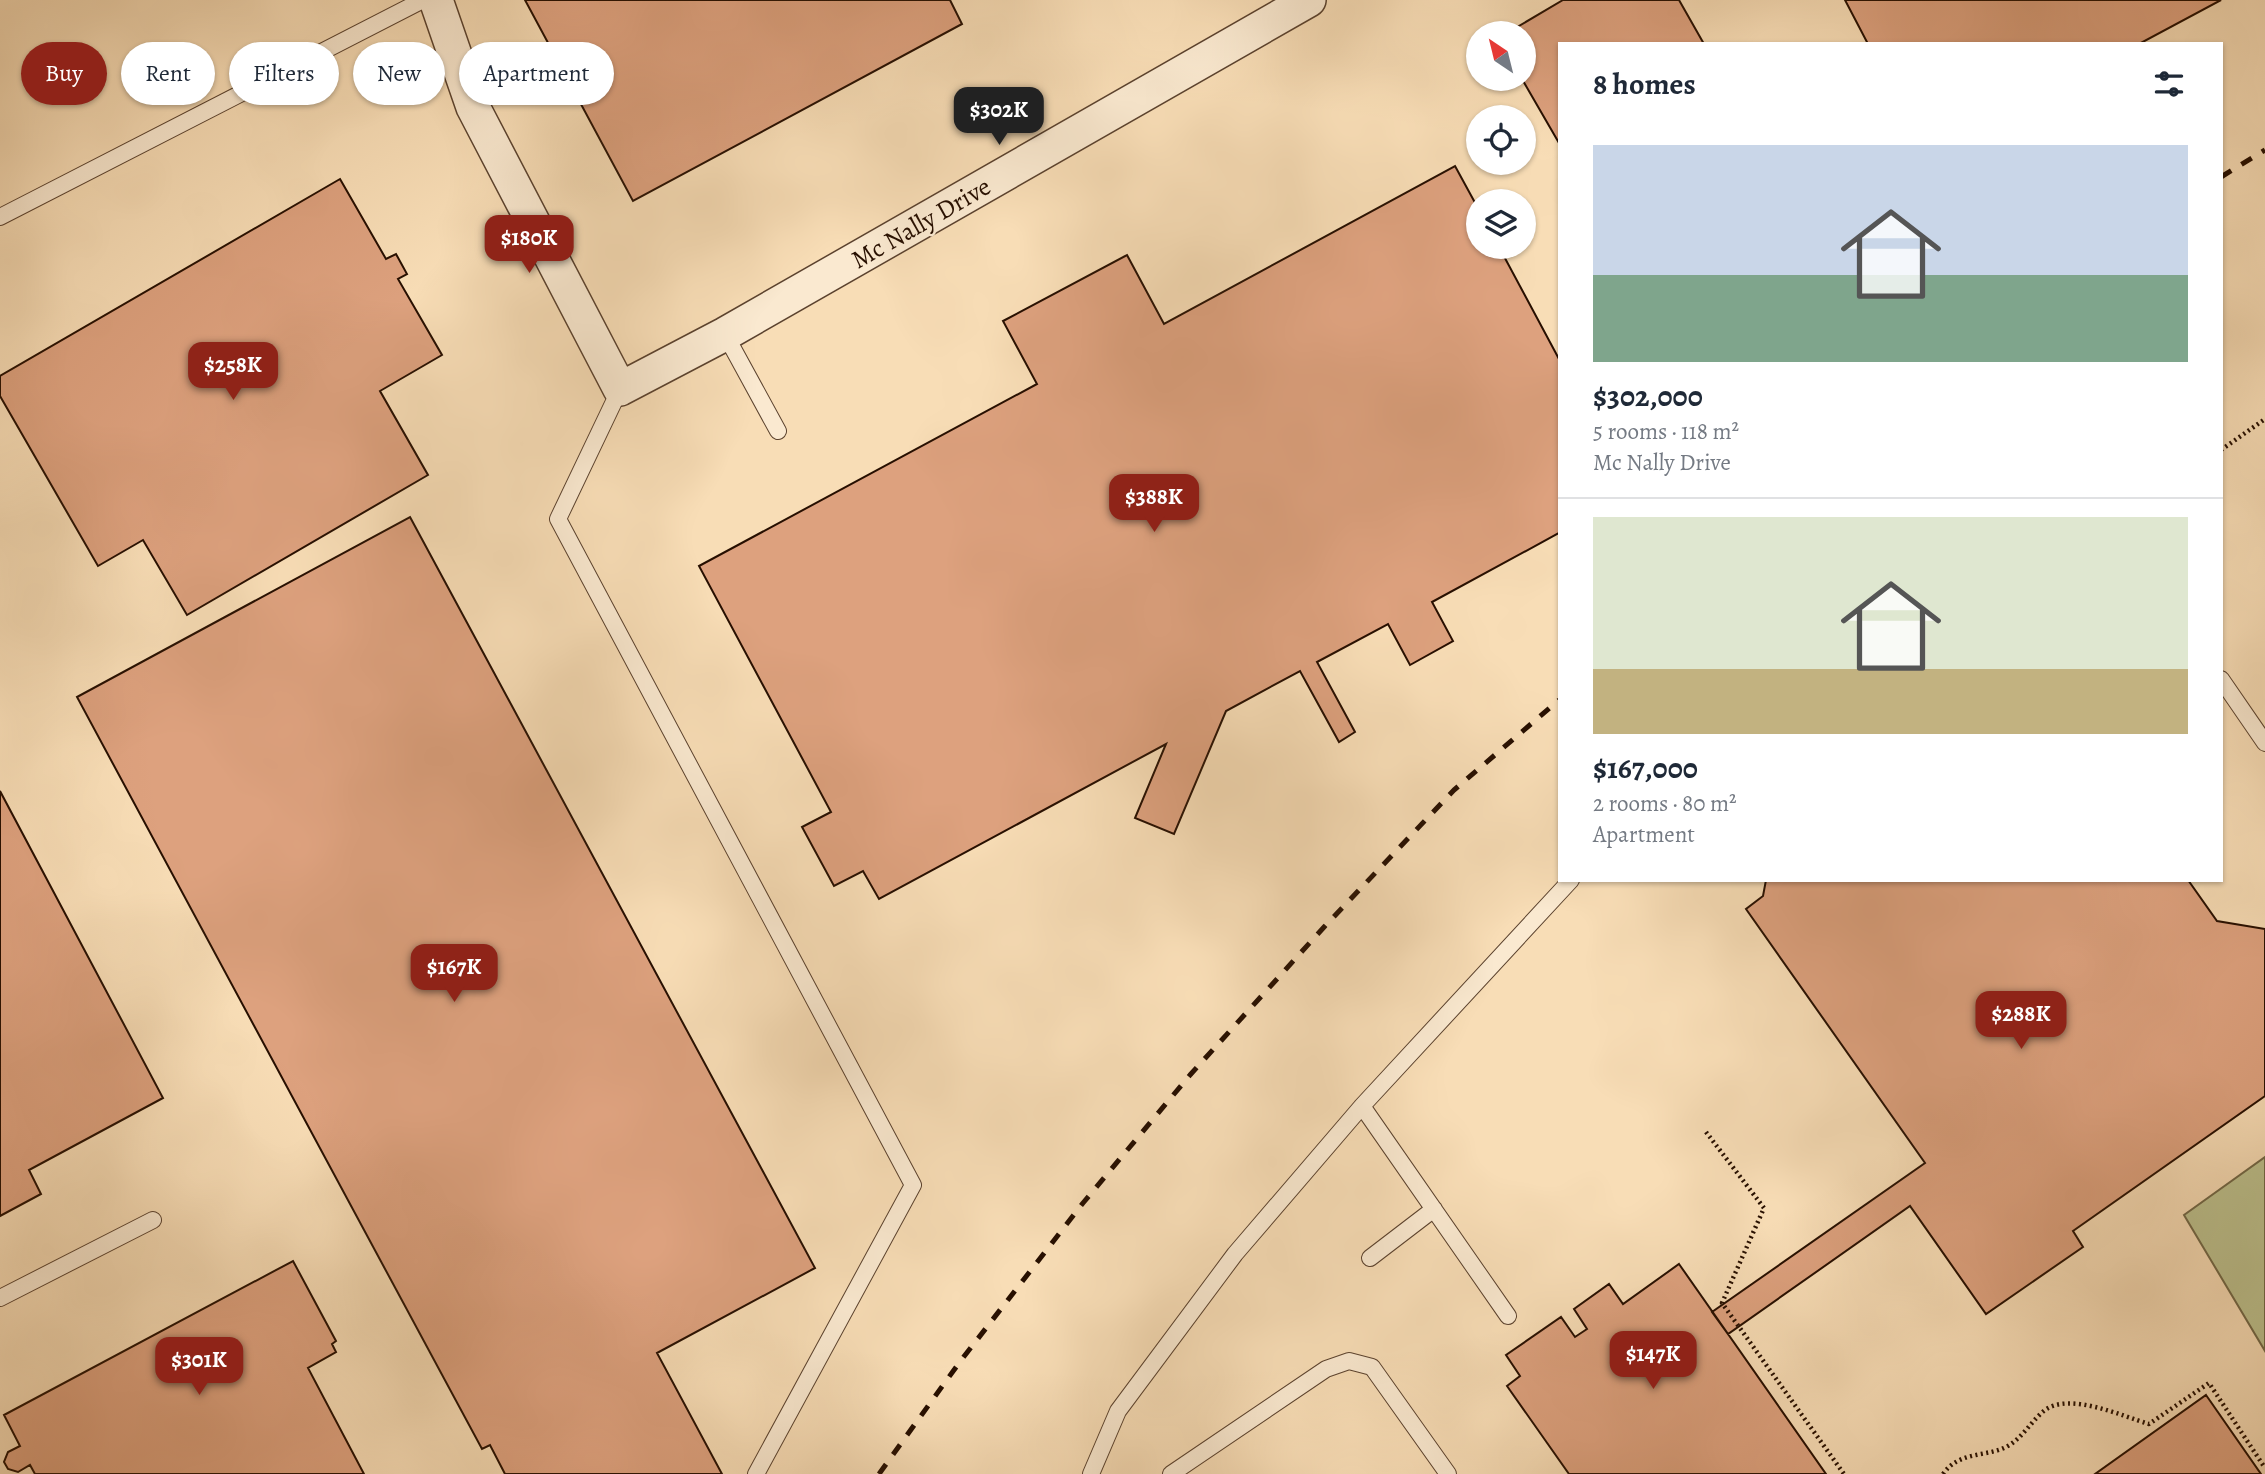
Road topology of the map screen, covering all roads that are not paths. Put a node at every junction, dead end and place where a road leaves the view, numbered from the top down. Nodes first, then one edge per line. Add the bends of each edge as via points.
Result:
1 (423, 0) edge
2 (436, 0) edge
3 (1309, 0) edge
4 (0, 217) edge
5 (720, 337) junction
6 (620, 389) junction
7 (778, 431) dead end
8 (2223, 683) edge
9 (2265, 743) edge
10 (1569, 882) edge
11 (1362, 1106) junction
12 (1434, 1209) junction
13 (153, 1220) dead end
14 (1370, 1258) dead end
15 (0, 1298) edge
16 (1508, 1316) dead end
17 (756, 1474) edge
18 (1091, 1474) edge
19 (1171, 1474) edge
20 (1448, 1474) edge

1 - 4 lane
2 - 6 street via 473,107
3 - 5 street, Mc Nally Drive
5 - 6 street, Mc Nally Drive
5 - 7 lane
6 - 17 lane via 558,519 913,1185
8 - 9 lane
10 - 11 lane
11 - 12 lane
11 - 18 lane via 1235,1254 1118,1411
12 - 14 lane
12 - 16 lane
13 - 15 lane
19 - 20 lane via 1326,1369 1349,1361 1372,1367

